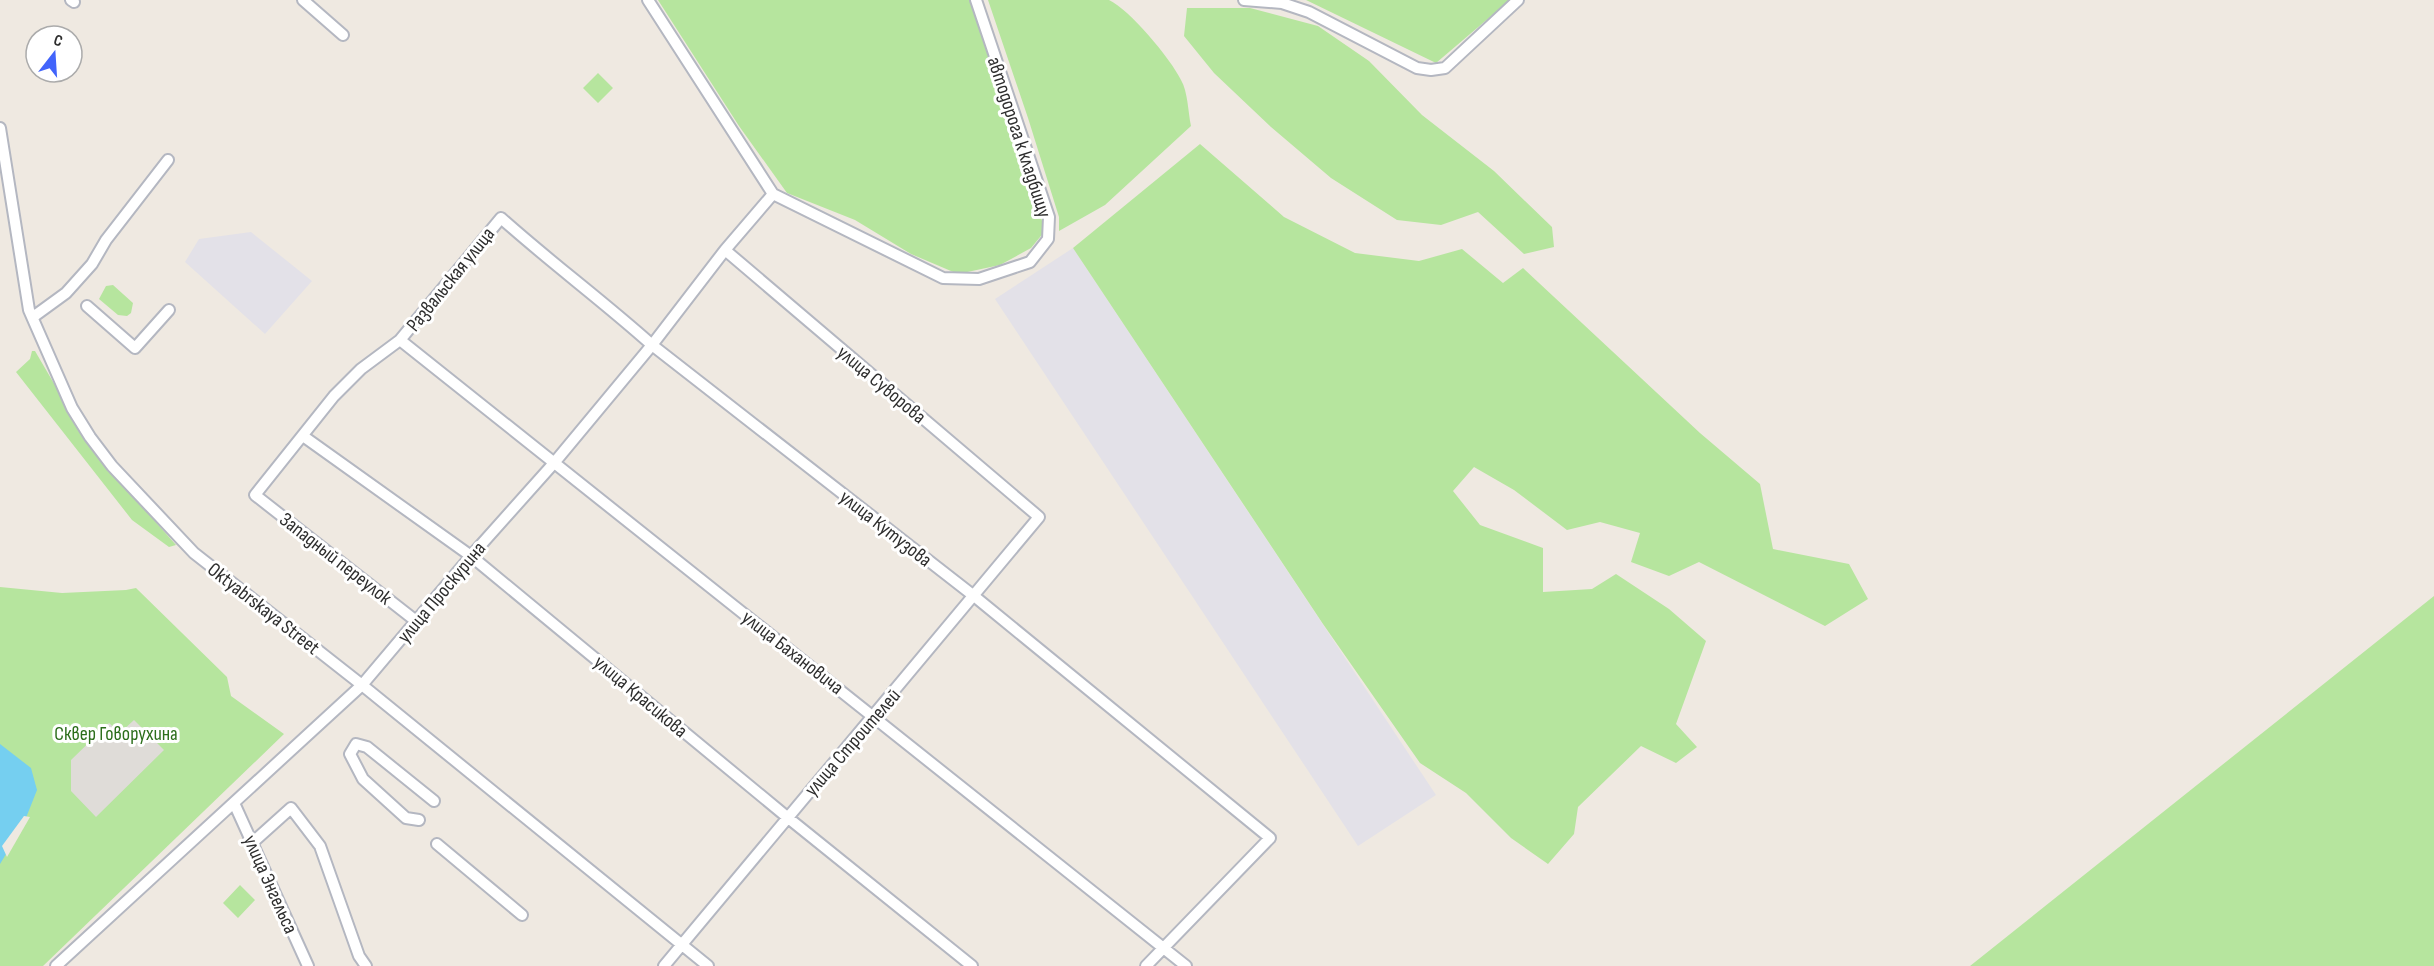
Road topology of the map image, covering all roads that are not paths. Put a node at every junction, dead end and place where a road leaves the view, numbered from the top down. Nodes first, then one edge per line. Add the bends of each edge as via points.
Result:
1 (303, 0) edge
2 (648, 0) edge
3 (976, 0) edge
4 (1244, 0) edge
5 (1518, 0) edge
6 (343, 35) dead end
7 (0, 128) edge
8 (168, 160) dead end
9 (773, 194) junction
10 (501, 218) joint
11 (725, 250) junction
12 (87, 306) dead end
13 (170, 310) dead end
14 (33, 317) junction
15 (400, 340) junction
16 (652, 345) junction
17 (303, 436) junction
18 (554, 463) junction
19 (1039, 517) joint
20 (471, 556) junction
21 (974, 596) junction
22 (416, 621) junction
23 (363, 685) junction
24 (874, 716) junction
25 (434, 801) dead end
26 (234, 803) junction
27 (787, 817) junction
28 (419, 820) dead end
29 (252, 843) junction
30 (441, 845) dead end
31 (520, 911) dead end
32 (681, 945) junction
33 (1163, 948) junction
34 (56, 966) edge
35 (308, 966) edge
36 (366, 966) edge
37 (664, 966) edge
38 (708, 966) edge
39 (972, 966) edge
40 (1146, 966) edge
41 (1186, 966) edge

1 - 6 street
2 - 9 street
3 - 9 street, автодорога к кладбищу via 1049,217 1048,239 1030,262 979,279 943,278
4 - 5 street via 1282,3 1309,12 1417,68 1431,70 1445,68
7 - 14 street, Oktyabrskaya Street
8 - 14 street via 92,264 66,293
9 - 11 street, улица Проскурина
10 - 15 street, Развальская улица
10 - 16 street, улица Кутузова
11 - 16 street, улица Проскурина
11 - 19 street, улица Суворова
12 - 13 street via 135,348
14 - 23 street, Oktyabrskaya Street via 72,408 112,466 194,553
15 - 17 street, Развальская улица via 361,369
15 - 18 street, улица Бахановича
16 - 18 street, улица Проскурина
16 - 21 street, улица Кутузова
17 - 20 street, улица Красикова
17 - 22 street, Западный переулок via 255,495
18 - 20 street, улица Проскурина
18 - 24 street, улица Бахановича
19 - 21 street, улица Строителей
20 - 22 street, улица Проскурина
20 - 27 street, улица Красикова
21 - 24 street, улица Строителей
21 - 33 street, улица Кутузова via 1270,838
22 - 23 street, улица Проскурина
23 - 26 street, улица Проскурина
23 - 32 street, Oktyabrskaya Street
24 - 27 street, улица Строителей
24 - 33 street, улица Бахановича
25 - 28 street via 367,747 356,744 352,748 350,754 363,779 406,818
26 - 29 street, улица Энгельса
26 - 34 street, улица Проскурина
27 - 32 street, улица Строителей
27 - 39 street, улица Красикова
29 - 35 street, улица Энгельса
29 - 36 street via 291,808 320,846
30 - 31 street
32 - 37 street, улица Строителей
32 - 38 street, Oktyabrskaya Street
33 - 40 street
33 - 41 street, улица Бахановича

